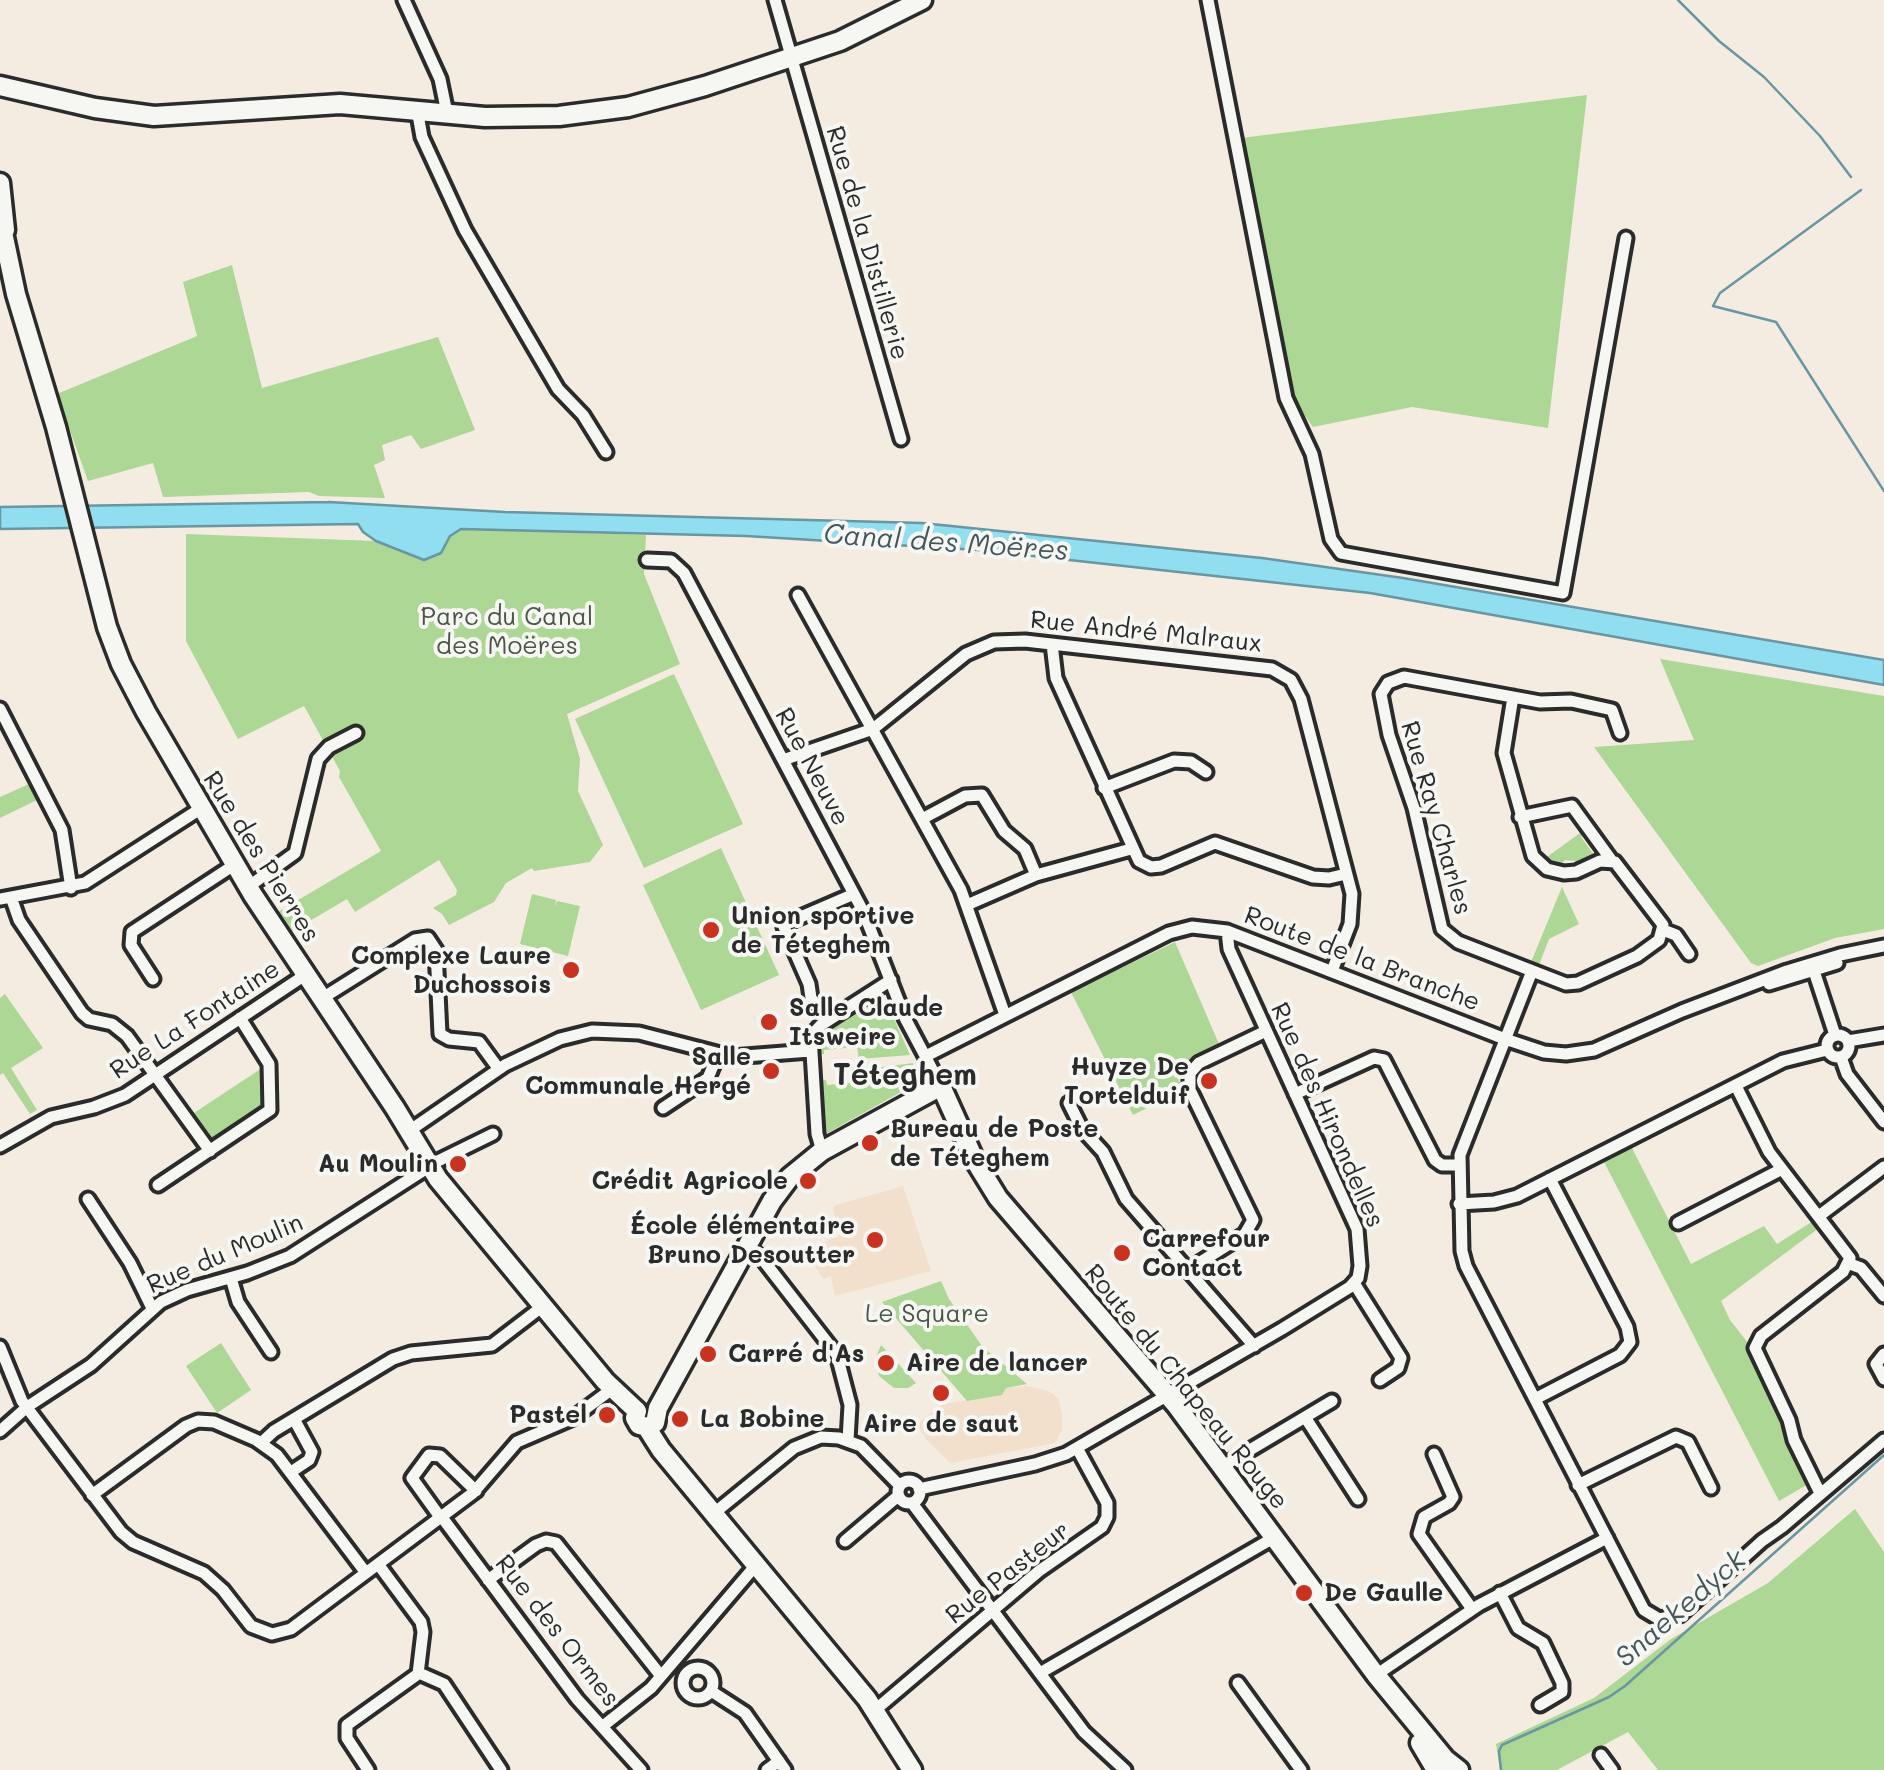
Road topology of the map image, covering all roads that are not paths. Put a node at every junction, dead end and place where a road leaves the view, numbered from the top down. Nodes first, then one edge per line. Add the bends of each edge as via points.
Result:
1 (404, 0) edge
2 (775, 0) edge
3 (922, 0) edge
4 (1208, 0) edge
5 (791, 58) junction
6 (0, 86) edge
7 (0, 97) edge
8 (47, 98) junction
9 (417, 109) junction
10 (446, 113) junction
11 (0, 183) edge
12 (0, 218) edge
13 (1626, 238) dead end
14 (6, 245) junction
15 (902, 439) dead end
16 (606, 452) dead end
17 (647, 560) dead end
18 (798, 595) dead end
19 (1052, 644) junction
20 (1512, 697) junction
21 (0, 709) edge
22 (873, 729) junction
23 (356, 733) dead end
24 (1620, 733) dead end
25 (782, 760) junction
26 (1206, 772) dead end
27 (1104, 788) junction
28 (200, 809) junction
29 (1520, 817) junction
30 (922, 818) junction
31 (1132, 849) junction
32 (1612, 861) junction
33 (234, 866) junction
34 (1346, 874) junction
35 (1036, 875) junction
36 (248, 887) junction
37 (71, 888) junction
38 (854, 894) junction
39 (6, 898) edge
40 (967, 905) junction
41 (1663, 930) junction
42 (1227, 931) junction
43 (1884, 948) edge
44 (1690, 954) dead end
45 (1813, 967) junction
46 (1532, 971) junction
47 (1332, 972) junction
48 (305, 975) junction
49 (153, 980) dead end
50 (892, 980) junction
51 (321, 999) junction
52 (1005, 1015) junction
53 (240, 1018) junction
54 (827, 1021) junction
55 (1266, 1031) junction
56 (1835, 1035) junction
57 (1884, 1036) edge
58 (1505, 1039) junction
59 (1848, 1041) junction
60 (1826, 1050) junction
61 (810, 1051) junction
62 (718, 1054) junction
63 (926, 1056) junction
64 (1840, 1058) junction
65 (498, 1068) junction
66 (155, 1075) junction
67 (941, 1086) junction
68 (1736, 1086) junction
69 (1295, 1094) junction
70 (1069, 1103) dead end
71 (663, 1108) dead end
72 (1884, 1122) edge
73 (409, 1131) junction
74 (493, 1134) dead end
75 (0, 1146) edge
76 (210, 1151) junction
77 (822, 1151) junction
78 (430, 1166) junction
79 (1459, 1166) junction
80 (1884, 1167) edge
81 (1782, 1169) junction
82 (1550, 1179) junction
83 (158, 1186) dead end
84 (88, 1199) dead end
85 (1460, 1204) junction
86 (1819, 1216) junction
87 (1678, 1223) dead end
88 (747, 1247) junction
89 (1850, 1264) junction
90 (1188, 1270) junction
91 (230, 1278) junction
92 (1354, 1283) junction
93 (1884, 1296) edge
94 (544, 1306) junction
95 (152, 1308) junction
96 (1254, 1346) junction
97 (0, 1347) edge
98 (272, 1352) dead end
99 (1884, 1354) edge
100 (1884, 1379) edge
101 (1380, 1380) dead end
102 (612, 1389) junction
103 (1168, 1396) junction
104 (1534, 1399) junction
105 (1332, 1400) dead end
106 (27, 1407) junction
107 (646, 1415) junction
108 (1305, 1417) junction
109 (294, 1419) junction
110 (0, 1430) edge
111 (848, 1440) junction
112 (1884, 1440) edge
113 (261, 1443) junction
114 (1077, 1448) junction
115 (1434, 1454) dead end
116 (1223, 1466) junction
117 (291, 1472) junction
118 (1578, 1485) junction
119 (1711, 1488) dead end
120 (919, 1489) junction
121 (476, 1491) junction
122 (899, 1491) junction
123 (1820, 1493) junction
124 (92, 1494) junction
125 (1358, 1499) dead end
126 (912, 1502) junction
127 (714, 1514) junction
128 (441, 1517) junction
129 (1275, 1537) junction
130 (1606, 1538) junction
131 (846, 1541) dead end
132 (378, 1564) junction
133 (756, 1565) junction
134 (366, 1573) junction
135 (488, 1580) junction
136 (1500, 1593) junction
137 (1472, 1609) junction
138 (992, 1611) junction
139 (419, 1673) junction
140 (1040, 1673) junction
141 (1376, 1675) junction
142 (661, 1676) junction
143 (1238, 1682) dead end
144 (710, 1691) dead end
145 (1540, 1705) dead end
146 (874, 1710) junction
147 (603, 1726) junction
148 (1601, 1755) dead end
149 (782, 1766) edge
150 (368, 1770) edge
151 (501, 1770) edge
152 (641, 1770) edge
153 (767, 1770) edge
154 (909, 1770) edge
155 (1125, 1770) edge
156 (1301, 1770) edge
157 (1436, 1770) edge
158 (1459, 1770) edge
159 (1612, 1770) edge

1 - 10 street via 442,84
2 - 5 street, Rue de la Distillerie
3 - 5 main road via 858,34
4 - 13 street via 1286,398 1312,454 1332,542 1345,555 1563,593
5 - 10 main road via 602,111 529,118
5 - 15 street, Rue de la Distillerie
6 - 8 main road
7 - 8 main road
8 - 9 main road via 154,116 326,104
9 - 10 main road
9 - 16 street via 420,133 465,230 558,388
11 - 14 main road, Rue des Pierres
12 - 14 main road, Rue des Pierres
14 - 28 main road, Rue des Pierres via 118,657
17 - 25 street, Rue Neuve via 671,561 682,570
18 - 22 street
19 - 22 street, Rue André Malraux via 1004,641 975,649
19 - 27 street via 1056,678
19 - 34 street, Rue André Malraux via 1262,667 1288,677 1301,699
20 - 24 street, Rue Ray Charles via 1608,708
20 - 29 street via 1504,750
20 - 46 street, Rue Ray Charles via 1401,678 1388,683 1381,698 1440,926 1452,940
21 - 37 street via 61,826
22 - 25 street, Rue André Malraux
22 - 30 street
23 - 36 street via 319,756 295,853
25 - 38 street, Rue Neuve
26 - 27 street via 1174,761
27 - 31 street
28 - 33 main road, Rue des Pierres
28 - 37 street
29 - 32 street via 1572,806
29 - 32 street via 1529,850 1547,869 1573,872
30 - 35 street via 979,794 1025,848
30 - 40 street
31 - 34 street via 1154,867 1218,844 1313,878
31 - 35 street
32 - 41 street
33 - 36 main road, Rue des Pierres
33 - 49 street via 132,932 132,945
34 - 47 street, Rue André Malraux via 1352,916
35 - 40 street
36 - 48 main road, Rue des Pierres
37 - 39 street
38 - 50 street, Rue Neuve
38 - 54 street via 784,929
39 - 66 street via 84,1016 120,1030
40 - 52 street
41 - 44 street
41 - 46 street via 1637,956 1578,983
42 - 47 street, Route de la Branche
42 - 52 street, Route de la Branche via 1173,932
42 - 55 street, Rue des Hirondelles via 1228,950
43 - 45 street, Route de la Branche
45 - 56 street
45 - 58 street, Route de la Branche via 1582,1053 1548,1053
46 - 58 street
47 - 58 street, Route de la Branche
48 - 51 main road, Rue des Pierres
48 - 53 street, Rue La Fontaine
50 - 54 street
50 - 63 street, Rue Neuve
51 - 65 street via 428,938 436,950 440,1034 479,1042
51 - 73 main road, Rue des Pierres
52 - 63 street, Route de la Branche
53 - 66 street, Rue La Fontaine
53 - 76 street via 269,1064 270,1108
54 - 61 street via 813,1033
55 - 69 street, Rue des Hirondelles
55 - 90 street via 1190,1073 1190,1090 1253,1220 1245,1234
56 - 59 street
56 - 60 street
57 - 59 street
58 - 79 street
59 - 64 street
60 - 64 street
60 - 68 street via 1787,1060
61 - 62 street
61 - 77 street
62 - 65 street via 602,1030 560,1039
62 - 71 street via 705,1080
63 - 67 street, Rue Neuve
64 - 72 street
65 - 73 street
66 - 75 street, Rue La Fontaine via 110,1102 40,1121
66 - 76 street
67 - 77 main road
67 - 103 main road, Route du Chapeau Rouge via 1001,1202
68 - 81 street
68 - 82 street
69 - 79 street via 1374,1058 1384,1060 1434,1160
69 - 92 street, Rue des Hirondelles via 1358,1232
70 - 90 street via 1126,1199
73 - 78 main road, Rue des Pierres
74 - 78 street, Rue du Moulin
76 - 83 street
77 - 88 main road via 783,1184
78 - 91 street, Rue du Moulin via 302,1250
78 - 94 main road, Rue des Pierres
79 - 85 street
80 - 86 street
81 - 86 street
81 - 87 street
82 - 85 street via 1508,1200
82 - 104 street via 1630,1342 1620,1355
84 - 95 street
85 - 104 street via 1465,1263
86 - 89 street
88 - 107 main road via 674,1379
88 - 111 street via 838,1355 851,1410
89 - 93 street via 1862,1268
89 - 123 street via 1761,1336 1755,1348
90 - 96 street
91 - 95 street, Rue du Moulin
91 - 98 street
92 - 96 street
92 - 101 street via 1401,1358
94 - 102 main road, Rue des Pierres
94 - 109 street via 492,1345 401,1356
95 - 106 street, Rue du Moulin via 90,1364
96 - 103 street
97 - 106 street
99 - 100 street via 1876,1366
102 - 107 main road, Rue des Pierres
102 - 121 street via 577,1416 520,1440
103 - 114 street
103 - 116 main road, Route du Chapeau Rouge
104 - 118 street
105 - 108 street
106 - 110 street, Rue du Moulin
106 - 124 street
107 - 127 main road, Rue des Pierres via 661,1450
108 - 116 street
108 - 125 street
109 - 113 street
109 - 117 street via 312,1452
111 - 122 street via 868,1452
111 - 127 street via 802,1443
112 - 123 street
113 - 117 street
113 - 124 street via 214,1422 194,1422
114 - 120 street
114 - 138 street, Rue Pasteur via 1106,1503 1104,1524
115 - 137 street via 1453,1496 1424,1517 1420,1534
116 - 129 main road, Route du Chapeau Rouge
117 - 134 street
118 - 119 street via 1676,1437 1690,1445
118 - 130 street
120 - 122 street via 910,1482
120 - 126 street
121 - 128 street
121 - 128 street, Rue des Ormes via 440,1456 430,1455 412,1478
122 - 126 street via 903,1502
122 - 131 street
123 - 130 street via 1670,1619 1646,1613
124 - 134 street via 130,1540 204,1573 264,1633 292,1629
126 - 138 street
127 - 133 main road, Rue des Pierres
128 - 132 street
128 - 135 street, Rue des Ormes
129 - 140 street
129 - 141 main road, Route du Chapeau Rouge
130 - 136 street
132 - 134 street
132 - 139 street via 422,1624
133 - 142 street
133 - 146 main road, Rue des Pierres
135 - 142 street via 538,1543 556,1543
135 - 147 street, Rue des Ormes
136 - 137 street
136 - 145 street via 1518,1628 1542,1643 1562,1683 1560,1694
137 - 141 street
138 - 140 street
138 - 146 street, Rue Pasteur
139 - 150 street via 347,1725 346,1738
139 - 151 street via 444,1684
140 - 155 street via 1084,1732
141 - 157 main road, Route du Chapeau Rouge
141 - 158 main road, Route du Chapeau Rouge
142 - 147 street
143 - 156 street
144 - 149 street via 745,1712
146 - 154 main road, Rue des Pierres
147 - 152 street, Rue des Ormes
148 - 159 street
149 - 153 street

